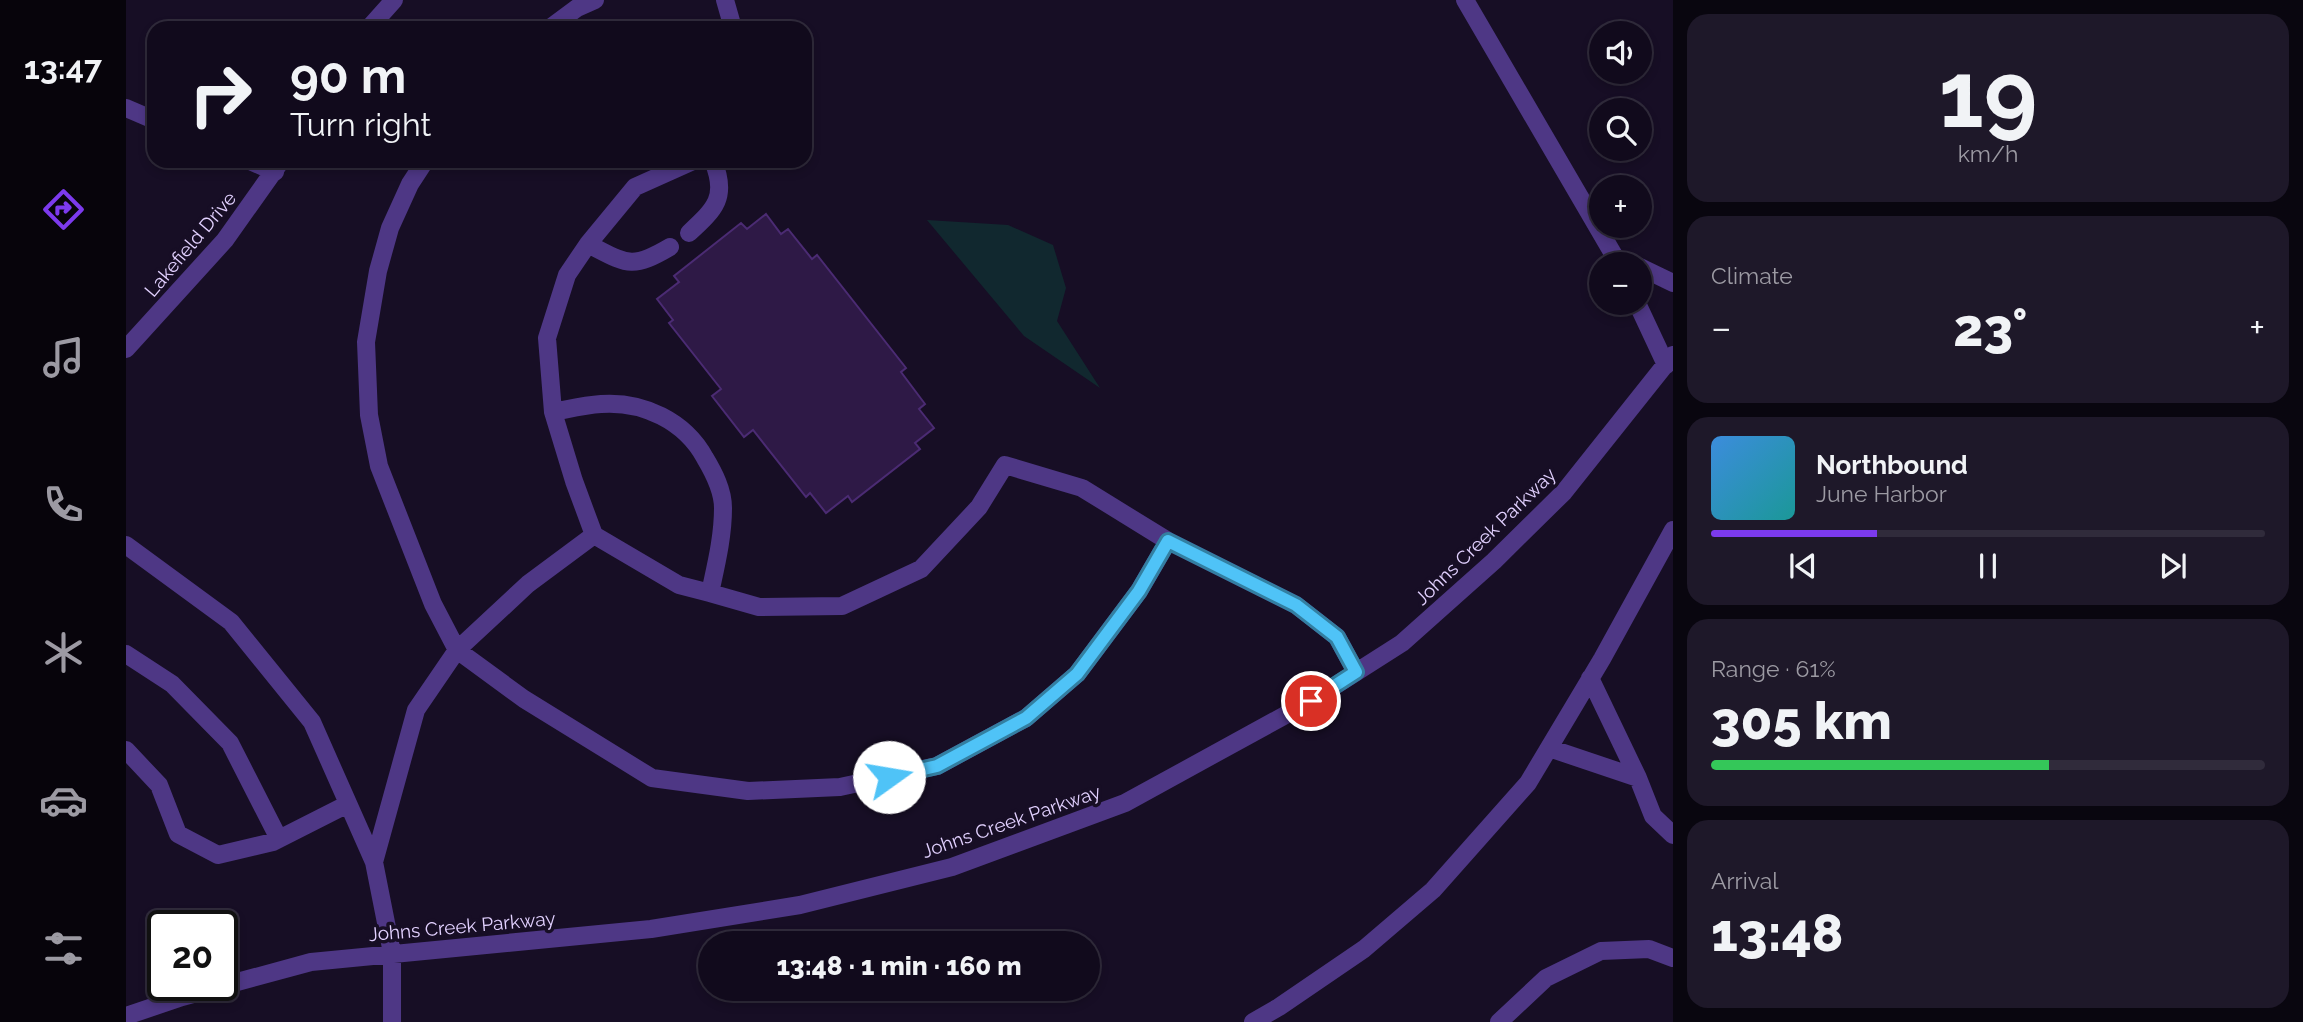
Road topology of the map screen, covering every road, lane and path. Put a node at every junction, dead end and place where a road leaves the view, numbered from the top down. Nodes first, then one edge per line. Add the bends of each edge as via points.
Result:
1 (394, 0) edge
2 (595, 0) edge
3 (724, 0) edge
4 (1465, 0) edge
5 (375, 21) edge
6 (559, 21) edge
7 (731, 21) edge
8 (126, 108) edge
9 (147, 117) edge
10 (277, 168) edge
11 (420, 168) edge
12 (677, 168) edge
13 (716, 168) edge
14 (689, 233) dead end
15 (588, 244) junction
16 (670, 247) dead end
17 (1613, 252) edge
18 (1652, 273) edge
19 (1673, 283) edge
20 (1644, 315) edge
21 (126, 349) edge
22 (1670, 360) edge
23 (553, 412) junction
24 (1673, 530) edge
25 (594, 535) junction
26 (1168, 541) junction
27 (126, 545) edge
28 (710, 593) junction
29 (457, 650) junction
30 (126, 654) edge
31 (1356, 672) junction
32 (1591, 678) junction
33 (1549, 748) junction
34 (126, 750) edge
35 (1637, 778) junction
36 (348, 804) junction
37 (1673, 835) edge
38 (279, 839) junction
39 (374, 862) junction
40 (392, 953) junction
41 (1673, 958) edge
42 (1283, 1014) edge
43 (126, 1017) edge
44 (392, 1022) edge
45 (1253, 1022) edge
46 (1499, 1022) edge

1 - 5 street
2 - 6 street
3 - 7 street
4 - 17 street
8 - 9 street
10 - 21 street, Lakefield Drive via 225,240
11 - 29 street via 390,228 378,271 366,342 369,415 379,466 433,604
12 - 15 street via 635,187
13 - 14 street via 720,196
15 - 16 street via 625,262 641,262
15 - 23 street via 567,275 547,338
18 - 19 street
20 - 22 street
22 - 31 street, Johns Creek Parkway via 1564,492 1402,643
23 - 25 street
23 - 28 street via 603,404 640,408 669,419 696,441 715,475 723,505
24 - 32 street
25 - 28 street via 679,584
25 - 29 street via 528,584
26 - 28 street via 1082,488 1005,465 979,507 921,569 842,606 759,607
26 - 29 street via 1139,591 1077,674 1026,718 937,766 840,788 748,792 652,778 524,699
26 - 31 street via 1296,605 1337,637
27 - 36 street via 231,622 312,722
29 - 39 street via 416,710
30 - 38 street via 172,684 230,743
31 - 40 street, Johns Creek Parkway via 1125,803 952,867 800,905 651,929
32 - 33 street
32 - 35 street
33 - 35 street
33 - 42 street via 1528,783 1433,890
34 - 38 street via 159,785 178,834 218,855
35 - 37 street via 1653,816
36 - 38 street
36 - 39 street
39 - 40 street
40 - 43 street, Johns Creek Parkway via 311,962
40 - 44 street
41 - 46 street via 1649,949 1601,951 1546,978
42 - 45 street

